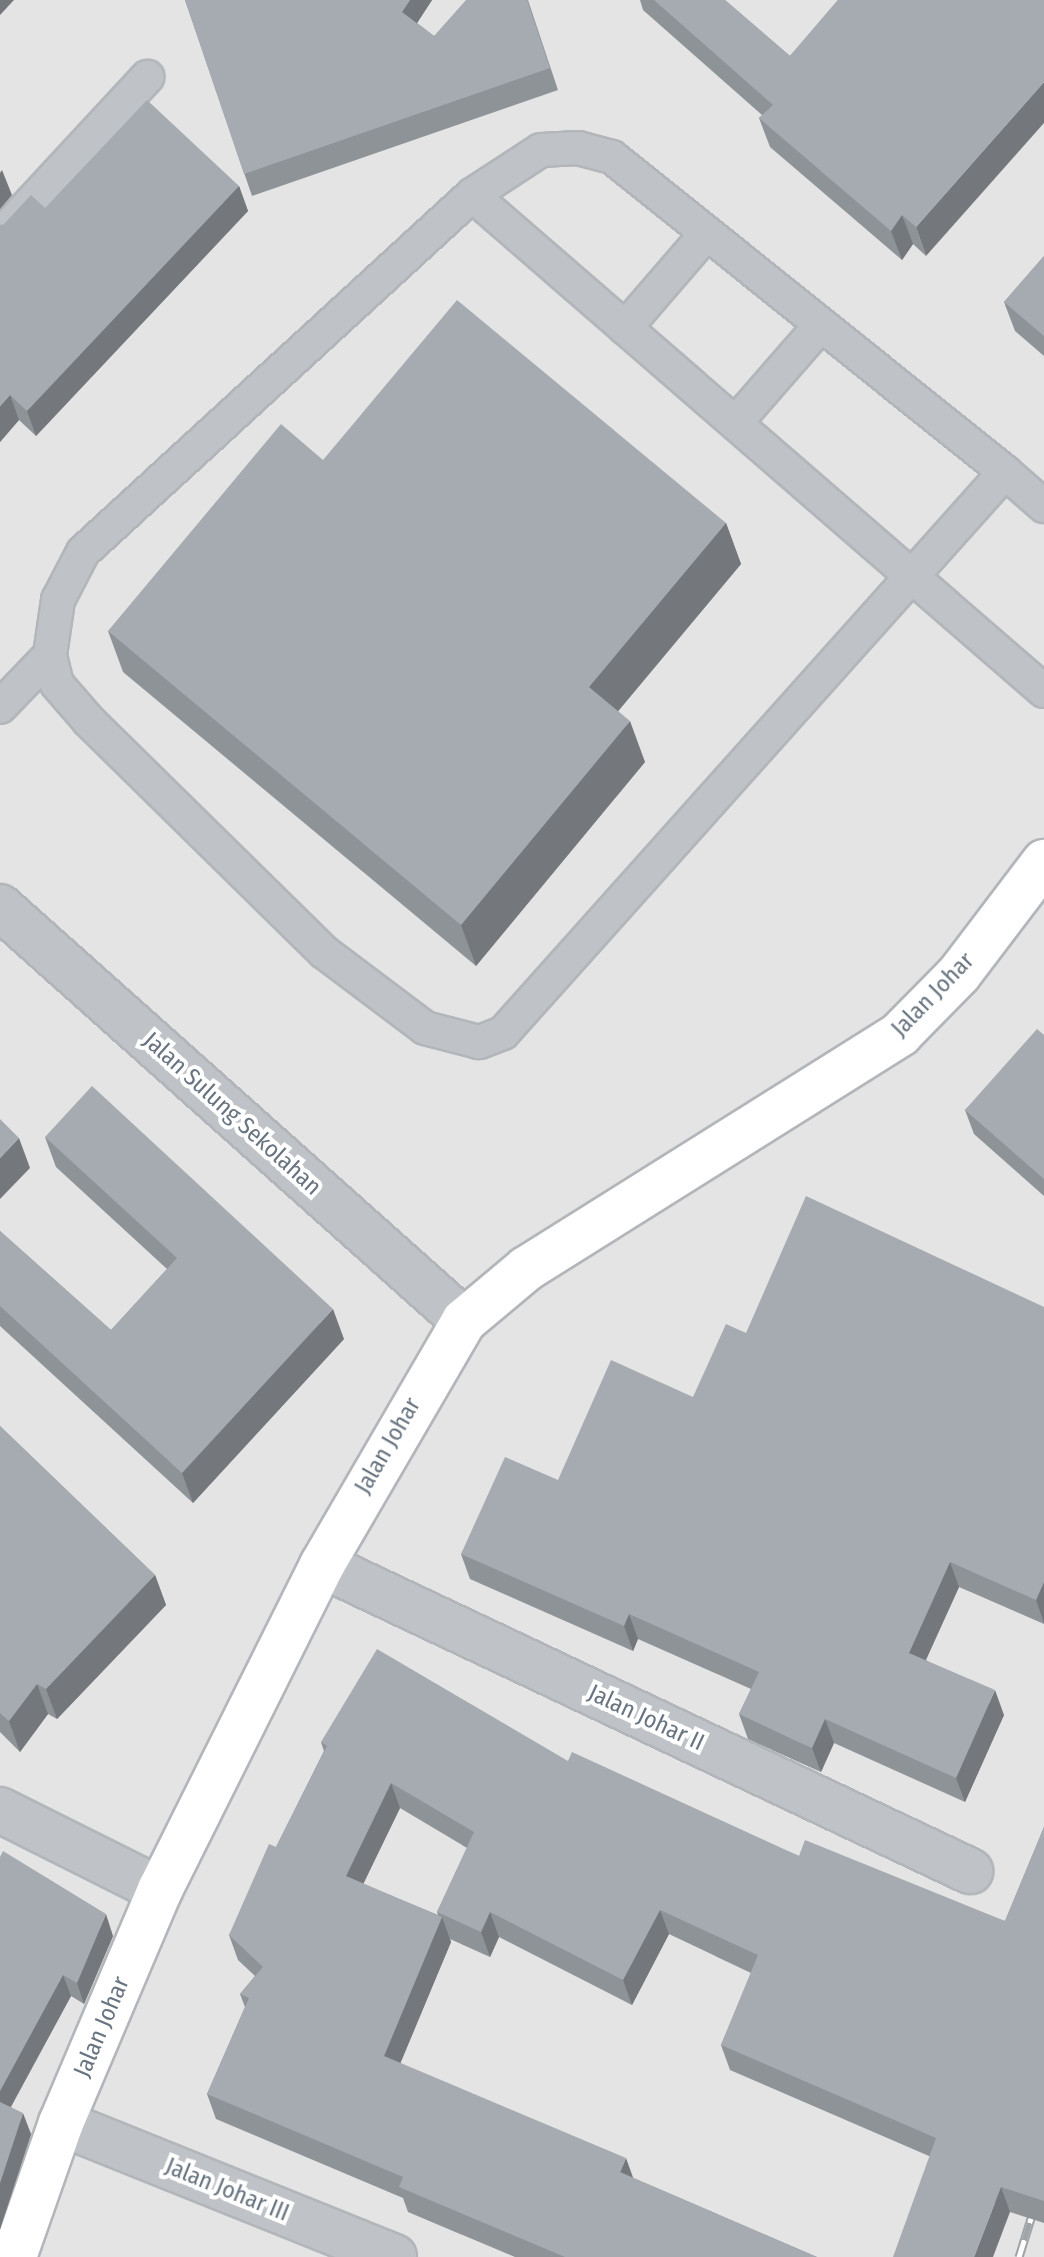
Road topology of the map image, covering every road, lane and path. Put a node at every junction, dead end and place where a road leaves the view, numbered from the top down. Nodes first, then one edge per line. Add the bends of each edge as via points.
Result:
1 (147, 77) dead end
2 (472, 195) junction
3 (707, 233) junction
4 (0, 236) edge
5 (821, 325) junction
6 (625, 328) junction
7 (738, 420) junction
8 (1005, 472) junction
9 (1044, 506) edge
10 (913, 578) junction
11 (50, 655) junction
12 (1044, 691) edge
13 (0, 707) edge
14 (1044, 862) edge
15 (0, 907) edge
16 (464, 1321) junction
17 (322, 1565) junction
18 (3, 1819) edge
19 (970, 1871) dead end
20 (160, 1890) junction
21 (61, 2123) junction
22 (14, 2257) edge
23 (394, 2257) edge

1 - 4 lane
2 - 3 lane via 541,150 578,148 612,157
2 - 6 lane
2 - 11 lane via 83,552 58,600
3 - 5 lane
3 - 6 lane
5 - 7 lane
5 - 8 lane
6 - 7 lane
7 - 10 lane
8 - 9 lane
8 - 10 lane
10 - 11 lane via 503,1033 479,1042 425,1028 324,952 89,721 57,684
10 - 12 lane
11 - 13 lane
14 - 16 street, Jalan Johar via 959,974 900,1034 526,1269
15 - 16 street, Jalan Sulung Sekolahan
16 - 17 street, Jalan Johar via 411,1404
17 - 19 street, Jalan Johar II
17 - 20 street, Jalan Johar
18 - 20 street
20 - 21 street, Jalan Johar
21 - 22 street, Jalan Johar
21 - 23 street, Jalan Johar III

